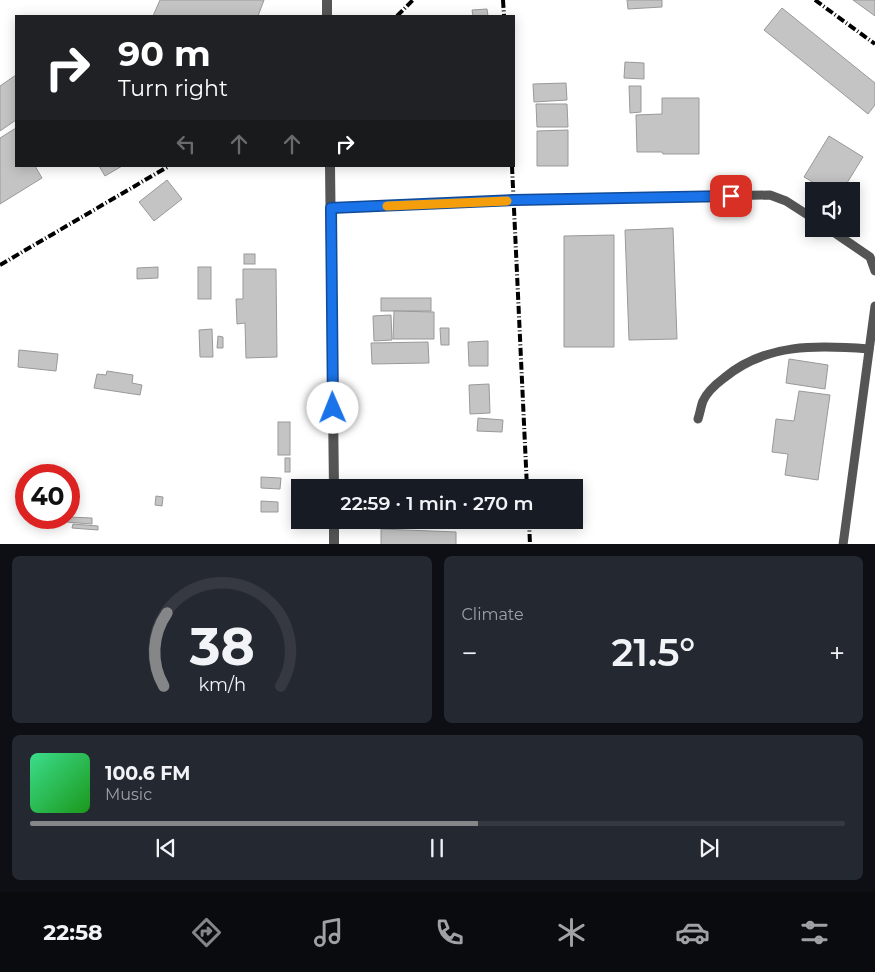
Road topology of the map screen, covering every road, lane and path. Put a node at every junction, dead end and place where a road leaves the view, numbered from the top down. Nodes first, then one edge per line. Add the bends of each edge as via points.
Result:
1 (327, 0) edge
2 (327, 15) edge
3 (330, 167) edge
4 (331, 208) junction
5 (805, 213) edge
6 (841, 237) edge
7 (875, 271) edge
8 (875, 306) edge
9 (869, 349) junction
10 (698, 419) dead end
11 (334, 479) edge
12 (334, 529) edge
13 (334, 544) edge
14 (843, 544) edge

1 - 2 street
3 - 4 street
4 - 5 lane via 514,200 770,195
4 - 11 street
6 - 7 lane via 870,257
8 - 9 lane
9 - 10 lane via 810,347 757,357 733,370 714,386 704,400
9 - 14 lane
12 - 13 street

